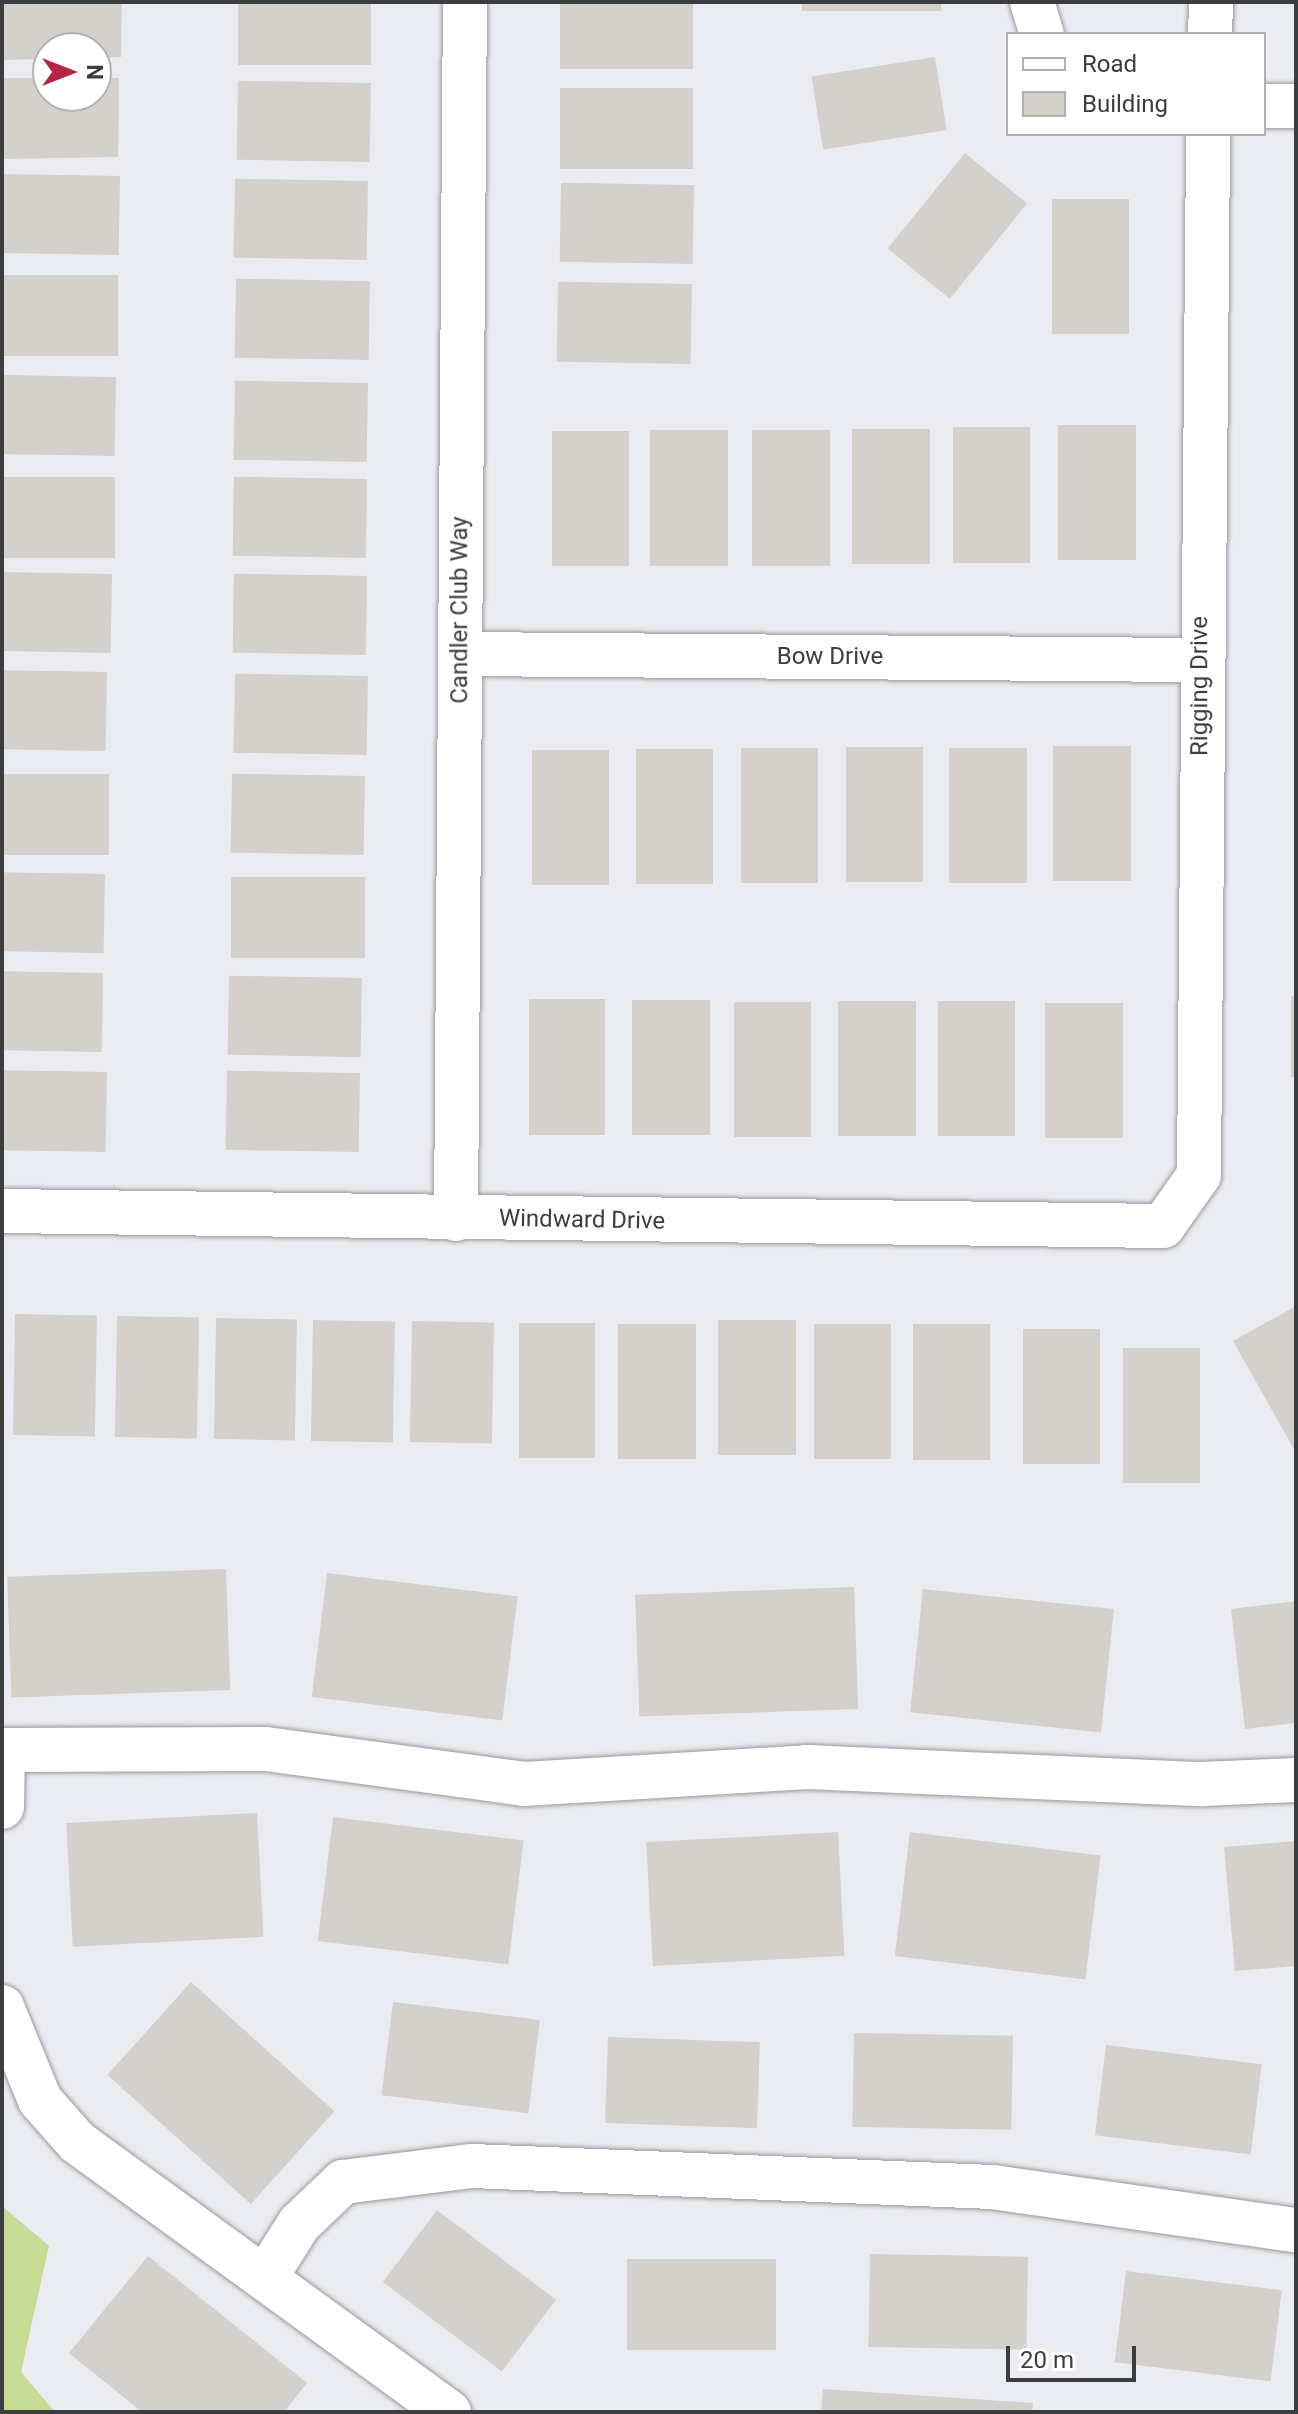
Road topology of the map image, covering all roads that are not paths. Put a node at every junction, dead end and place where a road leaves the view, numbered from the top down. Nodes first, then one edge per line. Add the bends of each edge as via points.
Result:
1 (465, 2) edge
2 (1032, 2) edge
3 (1211, 2) edge
4 (1041, 32) edge
5 (1210, 32) edge
6 (1266, 106) edge
7 (1296, 106) edge
8 (1208, 136) edge
9 (460, 654) junction
10 (1199, 660) junction
11 (2, 1211) edge
12 (456, 1219) junction
13 (1163, 1226) joint
14 (3, 1750) edge
15 (1296, 1780) edge
16 (2, 1807) edge
17 (2, 2007) edge
18 (1296, 2230) edge
19 (265, 2278) junction
20 (449, 2412) edge

1 - 9 street, Candler Club Way
2 - 4 street
3 - 5 street
6 - 7 street
8 - 10 street, Rigging Drive
9 - 10 street, Bow Drive
9 - 12 street, Candler Club Way
10 - 13 street, Rigging Drive via 1199,1175
11 - 12 street, Windward Drive
12 - 13 street, Windward Drive
14 - 15 street via 266,1749 524,1784 807,1767 1202,1784
14 - 16 street
17 - 19 street via 40,2100 77,2142
18 - 19 street via 992,2187 472,2166 343,2182 299,2224
19 - 20 street

